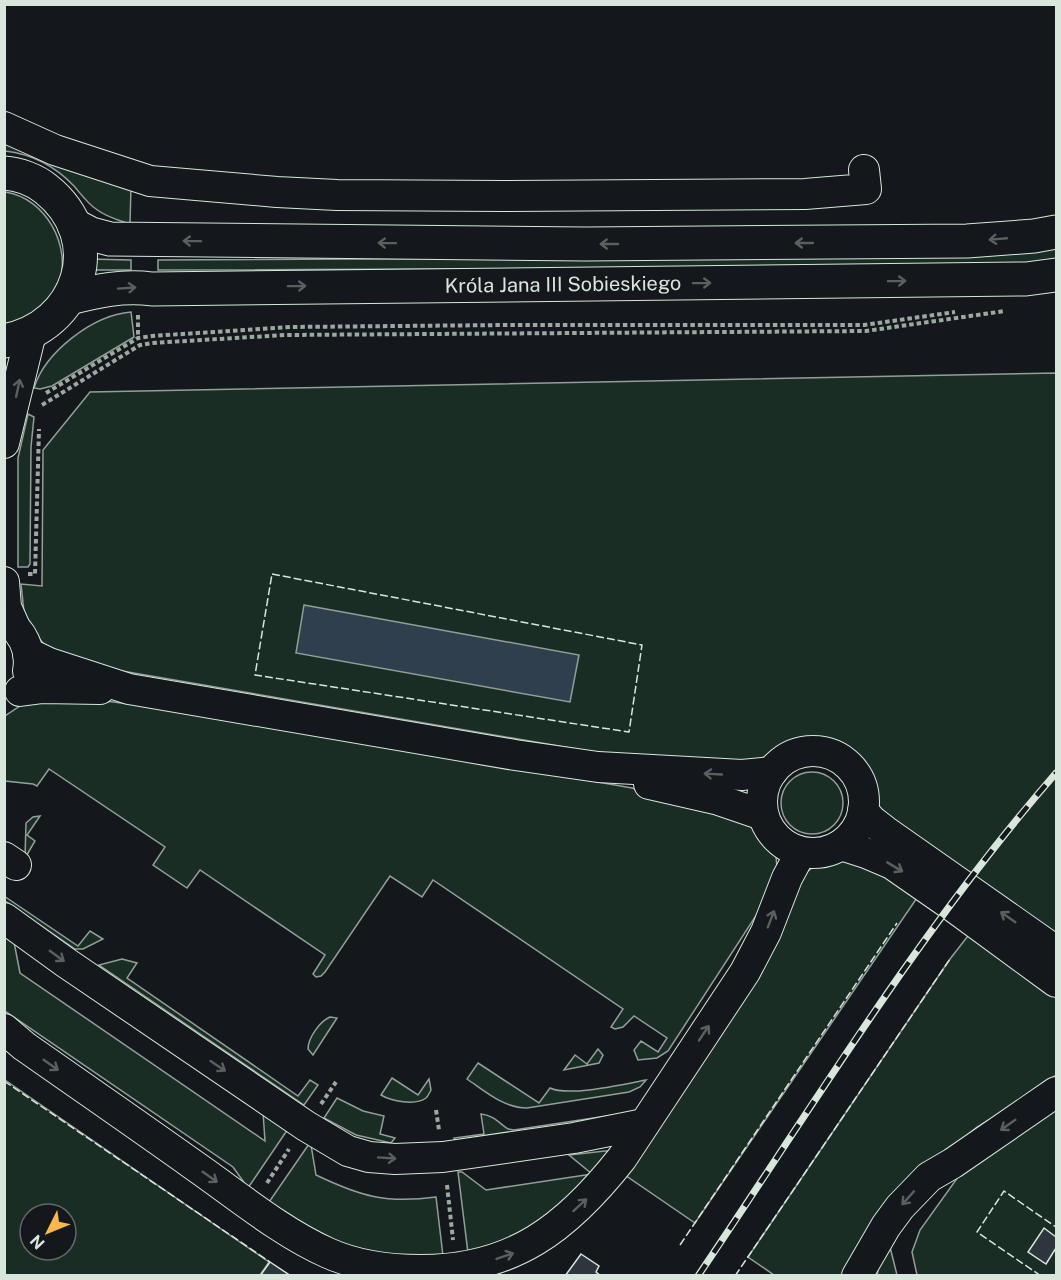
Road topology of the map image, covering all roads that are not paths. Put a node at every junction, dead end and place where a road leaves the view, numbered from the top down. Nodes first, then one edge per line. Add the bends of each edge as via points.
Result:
1 (4, 127) edge
2 (864, 170) dead end
3 (4, 173) edge
4 (74, 225) junction
5 (1056, 232) edge
6 (1056, 275) edge
7 (69, 298) junction
8 (18, 337) edge
9 (4, 443) edge
10 (15, 578) edge
11 (9, 621) edge
12 (28, 653) junction
13 (129, 689) junction
14 (12, 698) edge
15 (598, 767) junction
16 (772, 772) junction
17 (863, 811) junction
18 (763, 815) junction
19 (841, 845) junction
20 (801, 852) junction
21 (4, 918) edge
22 (1056, 951) edge
23 (1056, 982) edge
24 (4, 1029) edge
25 (1056, 1092) edge
26 (644, 1124) junction
27 (857, 1275) edge

1 - 2 lane via 56,150 150,181 277,192 503,196 805,194 866,189
3 - 4 main road via 41,185 66,209
5 -> 4 main road, Króla Jana III Sobieskiego via 968,242 446,244 110,239
4 - 7 main road via 79,270
7 -> 6 main road, Króla Jana III Sobieskiego via 137,287 1026,279
7 - 8 main road via 53,319
9 -> 8 lane via 29,403
10 - 11 lane via 6,607
11 - 12 lane via 21,633
12 - 13 lane
12 - 14 lane via 27,673
13 - 14 lane via 43,688
13 - 15 lane
16 -> 15 lane via 742,775
15 - 18 lane
16 - 17 lane via 782,761 810,751 839,759 859,781
16 - 18 lane via 762,792
17 - 19 lane via 855,830
22 -> 17 lane via 885,831
18 - 20 lane via 777,838
19 - 20 lane via 828,851
19 -> 23 lane via 892,864
26 -> 20 lane via 745,972
21 -> 26 lane via 286,1113 348,1150 369,1157 443,1157
24 -> 26 lane via 314,1246 364,1264 399,1270 455,1270 513,1254 535,1242 605,1180
25 -> 27 lane via 929,1177 893,1216

